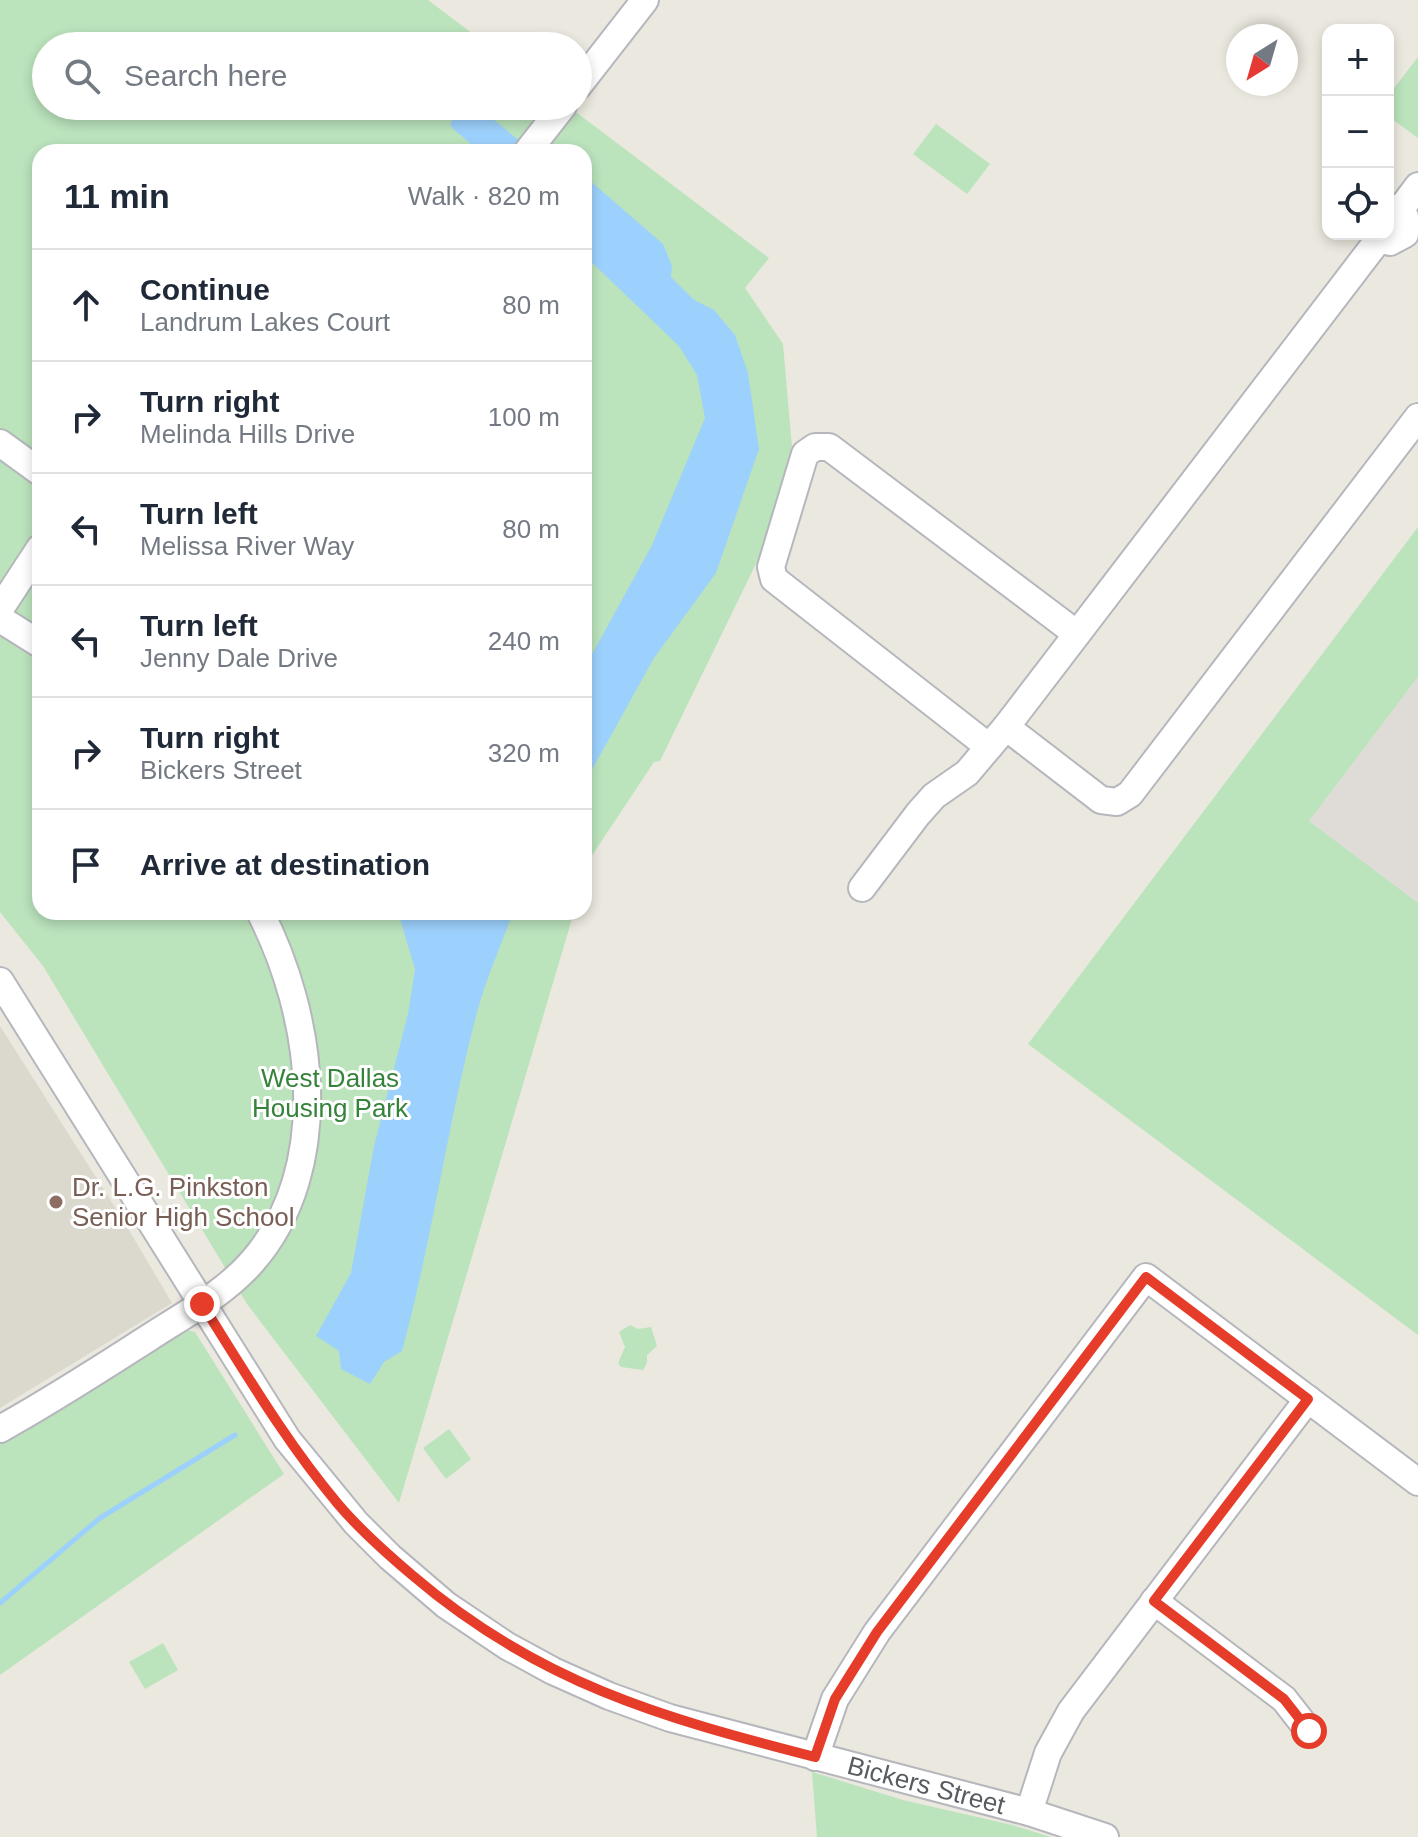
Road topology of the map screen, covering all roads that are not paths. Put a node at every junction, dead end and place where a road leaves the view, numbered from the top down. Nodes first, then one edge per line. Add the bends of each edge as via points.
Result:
1 (645, 0) edge
2 (592, 68) edge
3 (552, 120) edge
4 (533, 144) edge
5 (1418, 186) edge
6 (1394, 228) edge
7 (1385, 240) edge
8 (1418, 417) edge
9 (0, 443) edge
10 (32, 466) edge
11 (32, 560) edge
12 (0, 609) edge
13 (0, 619) edge
14 (1077, 634) junction
15 (32, 639) edge
16 (997, 737) junction
17 (862, 888) dead end
18 (263, 920) edge
19 (0, 981) edge
20 (202, 1304) junction
21 (1308, 1399) junction
22 (0, 1429) edge
23 (1418, 1482) edge
24 (1154, 1601) junction
25 (1309, 1731) dead end
26 (815, 1757) junction
27 (1029, 1812) junction
28 (1105, 1837) edge

1 - 2 street
3 - 4 street
5 - 6 street
7 - 14 street
8 - 16 street via 1130,794 1117,802 1101,800
9 - 10 street
11 - 12 street
13 - 15 street
14 - 16 street
14 - 16 street via 829,447 805,454 771,567 774,579
16 - 17 street via 967,773 934,796
18 - 20 street via 298,1014 306,1065 301,1159 273,1234 253,1262
19 - 20 street, Bickers Street
20 - 22 street
20 - 26 street, Bickers Street via 287,1439 339,1505 446,1605 507,1646 609,1696
21 - 23 street
21 - 24 street
21 - 26 street via 1146,1277 877,1632 835,1699
24 - 25 street via 1284,1699
24 - 27 street via 1071,1711 1048,1753
26 - 27 street, Bickers Street
27 - 28 street, Bickers Street

